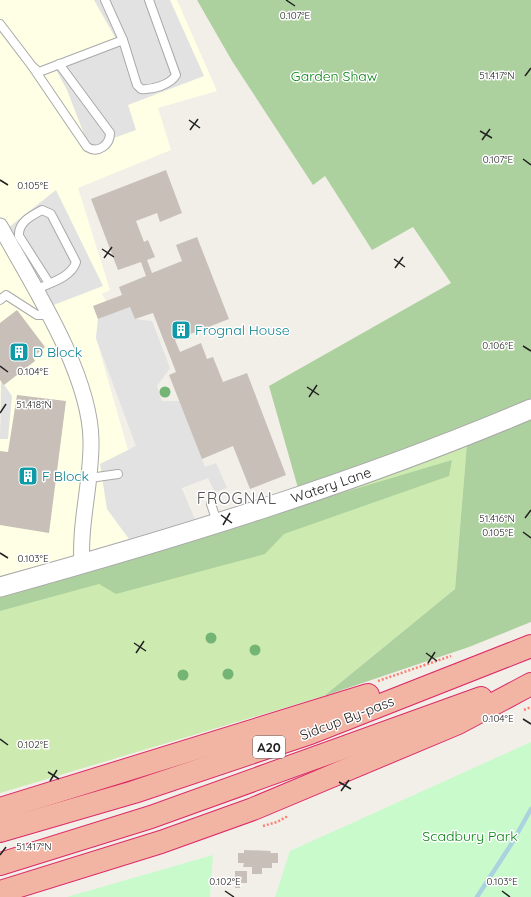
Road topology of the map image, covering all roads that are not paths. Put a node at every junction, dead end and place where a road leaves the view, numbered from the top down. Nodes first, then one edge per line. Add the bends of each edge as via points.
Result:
1 (105, 0) edge
2 (149, 0) edge
3 (0, 24) edge
4 (122, 40) junction
5 (59, 64) junction
6 (32, 66) junction
7 (0, 226) edge
8 (42, 287) junction
9 (0, 300) edge
10 (49, 315) junction
11 (531, 409) edge
12 (118, 474) dead end
13 (90, 478) junction
14 (211, 504) dead end
15 (217, 522) junction
16 (82, 564) junction
17 (0, 587) edge
18 (531, 642) edge
19 (531, 646) edge
20 (531, 680) edge
21 (531, 684) edge
22 (0, 809) edge
23 (0, 831) edge
24 (0, 864) edge
25 (0, 892) edge

1 - 4 lane
2 - 4 lane via 176,75 173,80 150,90 141,89 137,85
3 - 6 lane
4 - 5 lane
5 - 6 lane via 39,72
5 - 6 lane via 110,133 110,138 97,151 87,147
7 - 8 street
8 - 8 lane via 68,274 74,269 76,262 51,214 42,210 22,224 19,231
8 - 10 street
9 - 10 lane via 6,295 37,315
10 - 13 street via 77,376 90,420
11 - 15 street, Watery Lane via 431,449 301,496
12 - 13 lane
13 - 16 street via 81,551
14 - 15 lane
15 - 16 street, Watery Lane
16 - 17 street, Watery Lane
18 - 22 highway, A20 via 482,655 331,708
19 - 23 highway, Sidcup By-pass / A20 via 310,733 134,792
20 - 24 highway, Sidcup By-pass / A20 via 151,817
21 - 25 highway via 458,723 253,809 161,842

